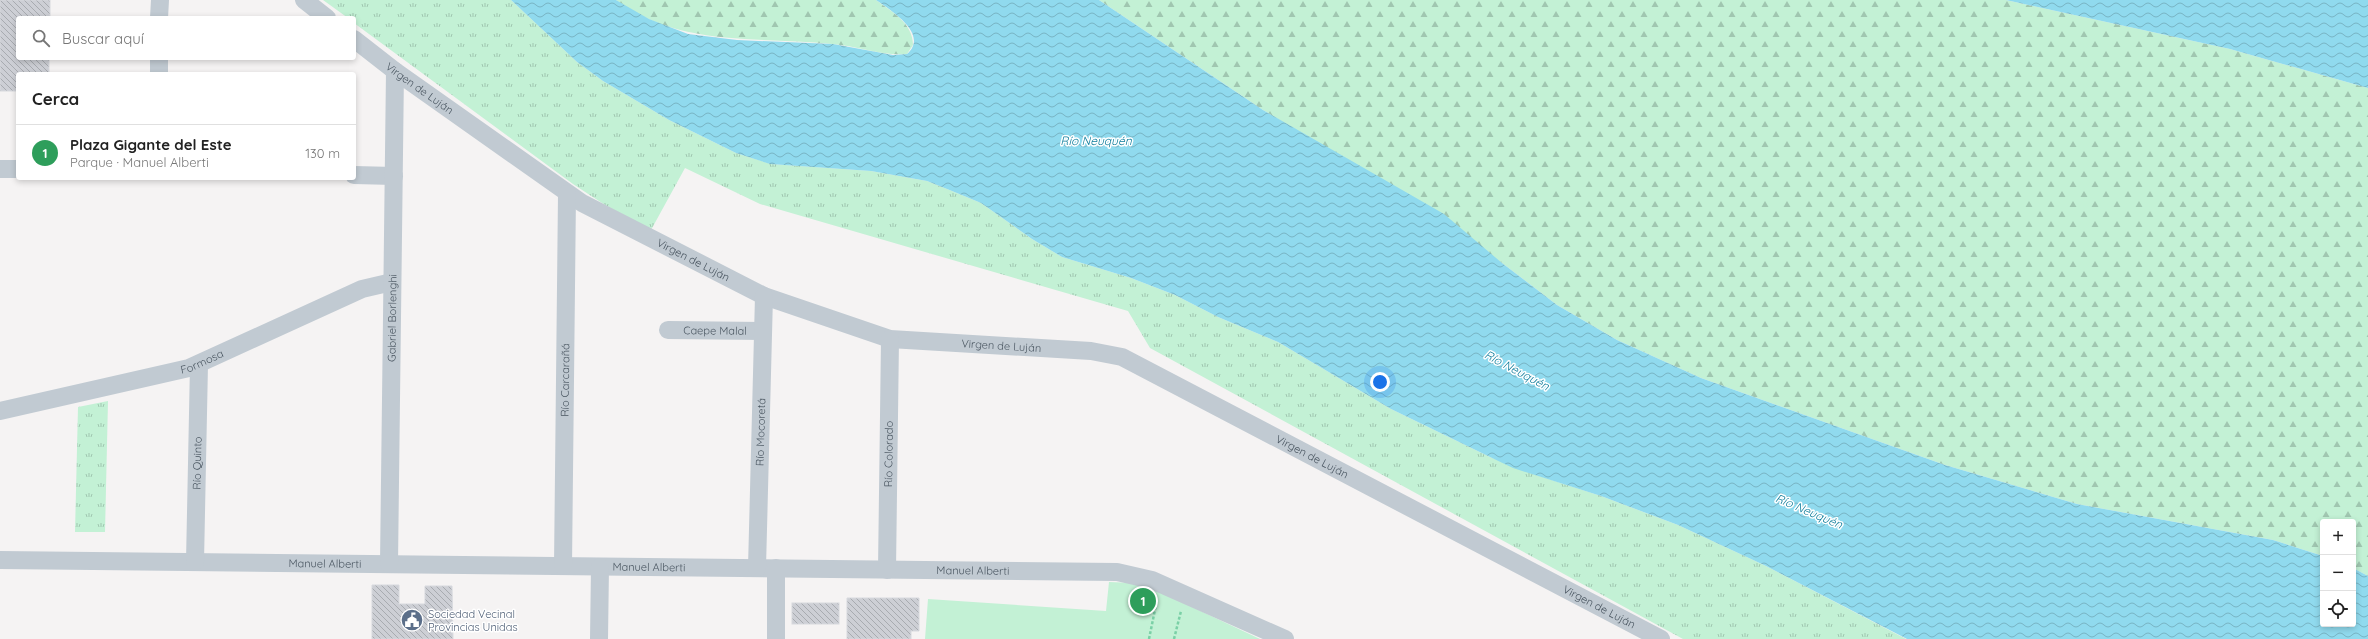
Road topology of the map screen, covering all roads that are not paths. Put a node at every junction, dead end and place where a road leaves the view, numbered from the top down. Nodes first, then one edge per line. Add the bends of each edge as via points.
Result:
1 (160, 0) edge
2 (304, 0) edge
3 (160, 16) edge
4 (324, 16) edge
5 (356, 41) edge
6 (159, 60) edge
7 (395, 71) junction
8 (159, 72) edge
9 (0, 169) edge
10 (16, 169) edge
11 (356, 175) edge
12 (394, 176) junction
13 (567, 194) junction
14 (392, 282) junction
15 (764, 296) junction
16 (668, 330) dead end
17 (763, 331) junction
18 (890, 339) junction
19 (199, 364) junction
20 (0, 411) edge
21 (0, 560) edge
22 (195, 562) junction
23 (389, 564) junction
24 (563, 566) junction
25 (600, 566) junction
26 (758, 568) junction
27 (776, 568) junction
28 (887, 570) junction
29 (599, 639) edge
30 (776, 639) edge
31 (1285, 639) edge
32 (1661, 639) edge

1 - 3 street
2 - 4 street
5 - 7 street, Virgen de Luján
6 - 8 street
7 - 12 street, Gabriel Borlenghi
7 - 13 street, Virgen de Luján
9 - 10 street
11 - 12 street
12 - 14 street, Gabriel Borlenghi
13 - 15 street, Virgen de Luján via 618,224
13 - 24 street, Río Carcarañá
14 - 19 street, Formosa via 362,289
14 - 23 street, Gabriel Borlenghi
15 - 17 street, Río Mocoretá
15 - 18 street, Virgen de Luján
16 - 17 street, Caepe Malal
17 - 26 street, Río Mocoretá
18 - 28 street, Río Colorado
18 - 32 street, Virgen de Luján via 1091,351 1135,362
19 - 20 street, Formosa
19 - 22 street, Río Quinto
21 - 22 street, Manuel Alberti
22 - 23 street, Manuel Alberti
23 - 24 street, Manuel Alberti
24 - 25 street, Manuel Alberti
25 - 26 street, Manuel Alberti
25 - 29 street
26 - 27 street, Manuel Alberti
27 - 28 street, Manuel Alberti
27 - 30 street
28 - 31 street, Manuel Alberti via 1131,573 1159,582

